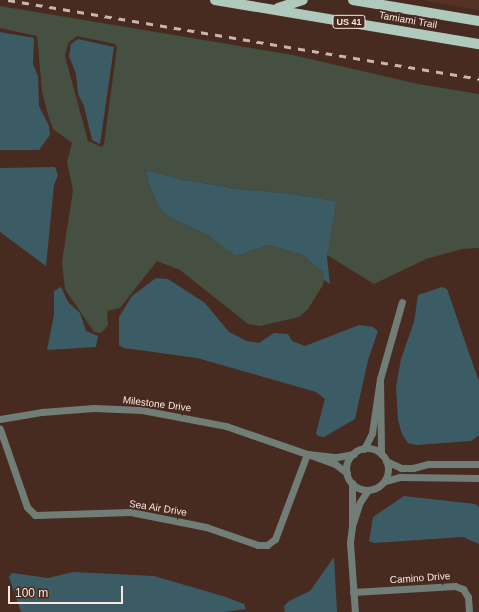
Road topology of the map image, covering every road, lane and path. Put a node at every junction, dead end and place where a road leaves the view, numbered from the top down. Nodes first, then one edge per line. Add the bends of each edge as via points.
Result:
1 (215, 0) edge
2 (303, 0) edge
3 (353, 0) edge
4 (272, 9) junction
5 (479, 21) edge
6 (479, 44) edge
7 (402, 302) dead end
8 (380, 379) junction
9 (0, 419) edge
10 (0, 429) edge
11 (364, 449) junction
12 (307, 454) junction
13 (354, 454) junction
14 (381, 454) junction
15 (386, 461) junction
16 (479, 464) edge
17 (347, 473) junction
18 (479, 478) edge
19 (385, 481) junction
20 (352, 483) junction
21 (368, 490) junction
22 (352, 526) junction
23 (353, 592) junction
24 (355, 612) edge
25 (469, 612) edge

1 - 4 main road, Tamiami Trail / US 41
2 - 4 main road
3 - 5 main road, Tamiami Trail / US 41
4 - 6 main road, Tamiami Trail / US 41
7 - 8 street
8 - 11 street via 372,433
8 - 14 street
9 - 12 street, Milestone Drive via 42,412 94,408 142,410 226,426
10 - 12 street, Sea Air Drive via 26,507 35,515 130,512 206,527 258,545 267,545 275,539
11 - 13 street
11 - 14 street
12 - 13 street, Milestone Drive
12 - 17 street, Milestone Drive via 335,464
13 - 17 street via 348,463
14 - 15 street
15 - 16 street via 401,468 428,464
15 - 19 street via 388,471
17 - 20 street
18 - 19 street via 400,477
19 - 21 street via 377,488
20 - 21 street
20 - 22 street
21 - 22 street via 360,502
22 - 23 street via 350,542
23 - 24 street
23 - 25 street, Camino Drive via 454,586 463,589 468,597

